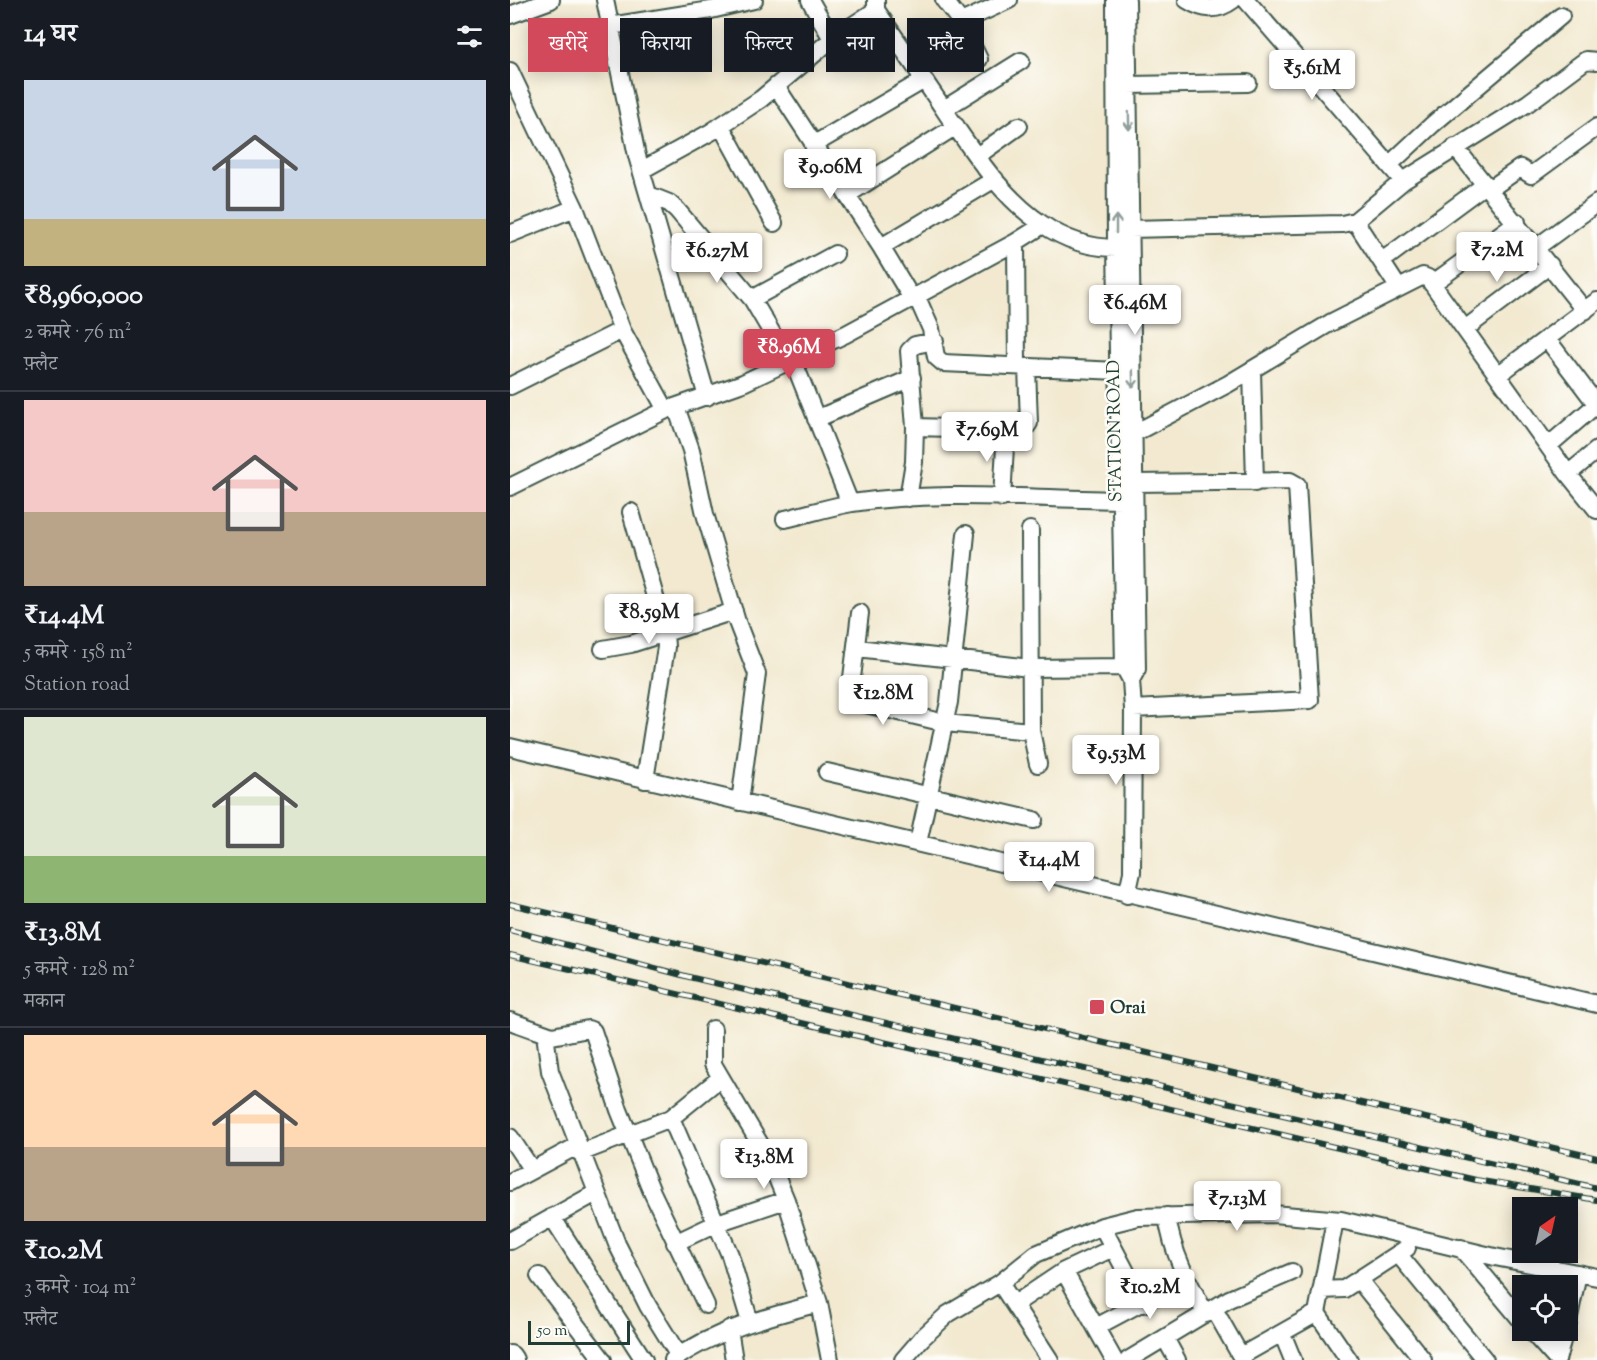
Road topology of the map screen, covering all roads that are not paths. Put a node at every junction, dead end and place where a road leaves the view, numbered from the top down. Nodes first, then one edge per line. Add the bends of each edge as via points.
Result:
1 (551, 0) edge
2 (605, 0) edge
3 (754, 0) edge
4 (810, 0) edge
5 (944, 0) edge
6 (1009, 0) edge
7 (1115, 0) edge
8 (1127, 0) edge
9 (1187, 0) edge
10 (1233, 0) edge
11 (1246, 0) edge
12 (876, 5) edge
13 (510, 15) edge
14 (1561, 16) dead end
15 (859, 18) edge
16 (958, 18) edge
17 (970, 18) edge
18 (610, 26) junction
19 (826, 28) edge
20 (826, 44) edge
21 (1021, 61) dead end
22 (1597, 61) edge
23 (510, 71) edge
24 (924, 80) junction
25 (1248, 83) dead end
26 (776, 86) junction
27 (1128, 86) junction
28 (944, 109) junction
29 (721, 126) junction
30 (956, 126) junction
31 (1019, 126) dead end
32 (1597, 127) edge
33 (813, 145) junction
34 (1455, 147) junction
35 (976, 156) junction
36 (1389, 165) junction
37 (642, 170) junction
38 (995, 179) junction
39 (1402, 181) junction
40 (1488, 186) junction
41 (649, 195) junction
42 (847, 195) junction
43 (1597, 203) edge
44 (575, 208) junction
45 (1355, 221) junction
46 (1517, 222) junction
47 (774, 223) dead end
48 (1043, 225) junction
49 (1130, 229) junction
50 (510, 234) edge
51 (1016, 242) junction
52 (881, 247) junction
53 (1537, 247) junction
54 (1116, 248) junction
55 (835, 254) dead end
56 (1382, 261) junction
57 (1550, 265) junction
58 (1432, 284) junction
59 (1398, 288) junction
60 (914, 296) junction
61 (752, 299) junction
62 (1592, 308) edge
63 (1465, 329) junction
64 (622, 330) junction
65 (1547, 339) junction
66 (935, 341) junction
67 (791, 361) junction
68 (1022, 367) junction
69 (1252, 370) junction
70 (1118, 372) junction
71 (1498, 375) junction
72 (912, 378) junction
73 (510, 386) edge
74 (707, 397) junction
75 (1597, 405) edge
76 (671, 408) junction
77 (816, 420) junction
78 (915, 427) junction
79 (1006, 430) junction
80 (1128, 436) junction
81 (1548, 446) junction
82 (1597, 450) edge
83 (1568, 474) junction
84 (1135, 483) junction
85 (1255, 483) junction
86 (510, 487) edge
87 (908, 498) junction
88 (1002, 498) junction
89 (1122, 500) junction
90 (850, 504) junction
91 (1597, 510) edge
92 (631, 512) dead end
93 (784, 519) dead end
94 (1030, 530) dead end
95 (966, 534) dead end
96 (734, 611) junction
97 (860, 613) dead end
98 (665, 632) junction
99 (857, 648) junction
100 (603, 649) dead end
101 (954, 658) junction
102 (1030, 668) junction
103 (1128, 674) junction
104 (1133, 709) junction
105 (945, 723) junction
106 (1031, 731) junction
107 (510, 747) edge
108 (1038, 764) dead end
109 (827, 772) dead end
110 (645, 780) junction
111 (929, 794) junction
112 (740, 802) junction
113 (1034, 820) dead end
114 (918, 843) junction
115 (1126, 895) junction
116 (1597, 1004) edge
117 (510, 1021) edge
118 (713, 1029) dead end
119 (545, 1034) junction
120 (719, 1079) junction
121 (671, 1118) junction
122 (630, 1136) junction
123 (510, 1137) edge
124 (579, 1149) junction
125 (531, 1170) junction
126 (510, 1182) edge
127 (596, 1193) junction
128 (786, 1200) junction
129 (1167, 1216) junction
130 (552, 1217) junction
131 (1335, 1220) junction
132 (717, 1224) junction
133 (1102, 1226) junction
134 (1419, 1239) junction
135 (510, 1241) edge
136 (675, 1242) junction
137 (1113, 1248) junction
138 (1461, 1248) junction
139 (1399, 1254) junction
140 (1064, 1271) junction
141 (1292, 1272) dead end
142 (1578, 1273) joint
143 (539, 1276) dead end
144 (1597, 1276) edge
145 (1186, 1279) junction
146 (1359, 1280) junction
147 (1000, 1283) junction
148 (1322, 1290) junction
149 (819, 1303) junction
150 (1015, 1304) junction
151 (1143, 1304) junction
152 (706, 1305) dead end
153 (1512, 1309) edge
154 (1210, 1311) junction
155 (1317, 1313) junction
156 (750, 1322) junction
157 (1096, 1327) junction
158 (729, 1329) junction
159 (1282, 1333) junction
160 (1165, 1338) junction
161 (1540, 1341) edge
162 (1562, 1341) edge
163 (676, 1358) edge
164 (1242, 1358) edge
165 (603, 1360) edge
166 (644, 1360) edge
167 (734, 1360) edge
168 (830, 1360) edge
169 (903, 1360) edge
170 (1050, 1360) edge
171 (1114, 1360) edge
172 (1128, 1360) edge
173 (1177, 1360) edge
174 (1293, 1360) edge
175 (1349, 1360) edge
176 (1423, 1360) edge
177 (1485, 1360) edge

1 - 13 street
2 - 18 street
3 - 18 street
4 - 19 street
5 - 16 street
6 - 17 street
54 -> 7 street, STATION ROAD
8 - 27 street, STATION ROAD
9 - 10 street via 1208,9 1217,9
11 - 36 street
12 - 15 street
12 - 24 street
14 - 36 street
18 - 37 street
20 - 26 street
21 - 28 street
22 - 34 street via 1586,60 1528,103
23 - 44 street
24 - 28 street
24 - 33 street
25 - 27 street
26 - 29 street
26 - 33 street
27 -> 49 street, STATION ROAD
28 - 30 street
29 - 37 street
29 - 47 street
30 - 35 street
30 - 42 street
31 - 35 street
32 - 40 street via 1531,175 1520,168
33 - 42 street
34 - 39 street
34 - 40 street
35 - 38 street
36 - 39 street
37 - 41 street
38 - 48 street
38 - 52 street
39 - 45 street
40 - 46 street
40 - 56 street
41 - 61 street via 677,210
41 - 74 street
42 - 52 street
43 - 53 street
44 - 50 street
44 - 64 street
45 - 49 street
45 - 56 street
46 - 53 street
46 - 58 street
48 - 51 street
48 - 54 street via 1074,241
49 -> 80 street, STATION ROAD
51 - 60 street
51 - 68 street
52 - 60 street
53 - 57 street
54 - 70 street, STATION ROAD
55 - 61 street
56 - 59 street
57 - 62 street
57 - 63 street
58 - 59 street via 1424,276
58 - 63 street
59 - 69 street
60 - 66 street
60 - 67 street
61 - 67 street
62 - 65 street
63 - 71 street
64 - 73 street
64 - 76 street
65 - 71 street
65 - 75 street
66 - 68 street via 936,357 943,363
66 - 72 street via 911,347
67 - 74 street
67 - 77 street
68 - 70 street
68 - 79 street via 1028,427
69 - 80 street
69 - 85 street
70 - 80 street, STATION ROAD
71 - 81 street
72 - 77 street
72 - 78 street
74 - 76 street
75 - 81 street
76 - 86 street
76 - 96 street via 691,450
77 - 90 street
78 - 79 street
78 - 87 street
79 - 88 street
80 - 84 street, STATION ROAD
80 - 89 street, STATION ROAD
81 - 83 street
82 - 83 street
83 - 91 street
84 - 85 street
84 - 103 street, STATION ROAD via 1137,669
85 - 104 street via 1290,481 1297,485 1310,700
87 - 88 street
87 - 90 street
88 - 89 street
89 - 103 street, STATION ROAD
90 - 93 street
92 - 98 street
94 - 102 street
95 - 101 street
96 - 98 street
96 - 112 street via 758,682
97 - 99 street
98 - 100 street
98 - 110 street via 665,662
99 - 101 street
99 - 105 street via 850,694 853,701
101 - 102 street
101 - 105 street
102 - 103 street
102 - 106 street
103 - 104 street, STATION ROAD
104 - 115 street, STATION ROAD via 1132,872
105 - 106 street
105 - 111 street
106 - 108 street
107 - 110 street
109 - 111 street
110 - 112 street
111 - 113 street
111 - 114 street
112 - 114 street
114 - 115 street
115 - 116 street
117 - 119 street
118 - 120 street via 713,1064
119 - 122 street via 562,1036 593,1031
119 - 124 street via 550,1071
120 - 121 street
120 - 128 street via 761,1145
121 - 122 street
121 - 132 street
122 - 124 street
122 - 136 street
123 - 125 street
124 - 125 street
124 - 127 street
125 - 126 street
127 - 130 street
127 - 163 street via 632,1276
128 - 132 street
128 - 149 street
129 - 131 street via 1273,1214
129 - 133 street via 1138,1217
129 - 145 street via 1172,1245
130 - 135 street
130 - 166 street
131 - 134 street
131 - 148 street
132 - 136 street
132 - 156 street
133 - 137 street
133 - 147 street via 1036,1254
134 - 138 street
134 - 139 street
136 - 152 street
137 - 140 street
137 - 151 street
138 - 142 street
138 - 153 street
139 - 146 street
139 - 177 street
140 - 150 street
140 - 157 street
141 - 154 street
142 - 144 street
143 - 165 street
145 - 151 street
145 - 154 street
146 - 148 street via 1344,1289
146 - 176 street
147 - 150 street
147 - 169 street via 948,1314
148 - 155 street
149 - 156 street
149 - 168 street
150 - 170 street
151 - 157 street
154 - 160 street
154 - 164 street
155 - 159 street
155 - 175 street
156 - 158 street
157 - 171 street
158 - 163 street
158 - 167 street
159 - 164 street
159 - 174 street
160 - 172 street
160 - 173 street
161 - 162 street via 1557,1360

